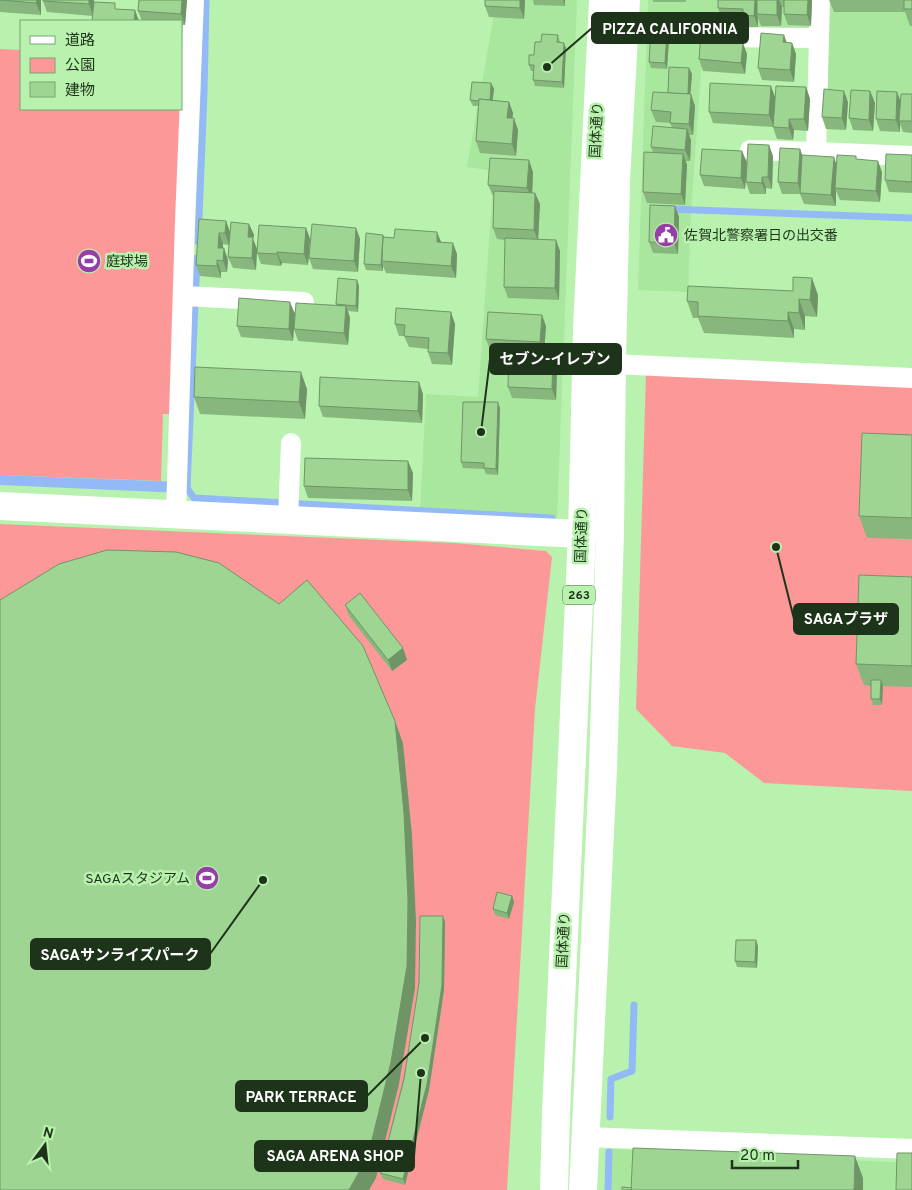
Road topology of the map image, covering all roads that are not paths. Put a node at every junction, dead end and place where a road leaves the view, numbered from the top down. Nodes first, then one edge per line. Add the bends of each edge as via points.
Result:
1 (194, 0) edge
2 (603, 0) edge
3 (626, 0) edge
4 (820, 0) edge
5 (711, 38) edge
6 (819, 38) junction
7 (750, 150) edge
8 (816, 152) junction
9 (912, 156) edge
10 (192, 296) junction
11 (304, 302) edge
12 (612, 364) junction
13 (912, 378) edge
14 (291, 443) dead end
15 (0, 506) edge
16 (176, 507) junction
17 (288, 519) junction
18 (582, 534) junction
19 (584, 1138) junction
20 (912, 1149) edge
21 (554, 1190) edge
22 (582, 1190) edge

1 - 10 street
2 - 18 main road, 国体通り / 263 via 587,329
3 - 12 main road, 国体通り / 263 via 616,181
4 - 6 street
5 - 6 street
6 - 8 street
7 - 8 street
8 - 9 street
10 - 11 street
10 - 16 street via 189,371
12 - 13 street
12 - 19 main road, 国体通り / 263 via 603,768
14 - 17 street
15 - 16 main road
16 - 17 main road
17 - 18 main road
18 - 21 main road, 国体通り / 263
19 - 20 street
19 - 22 main road, 国体通り / 263

